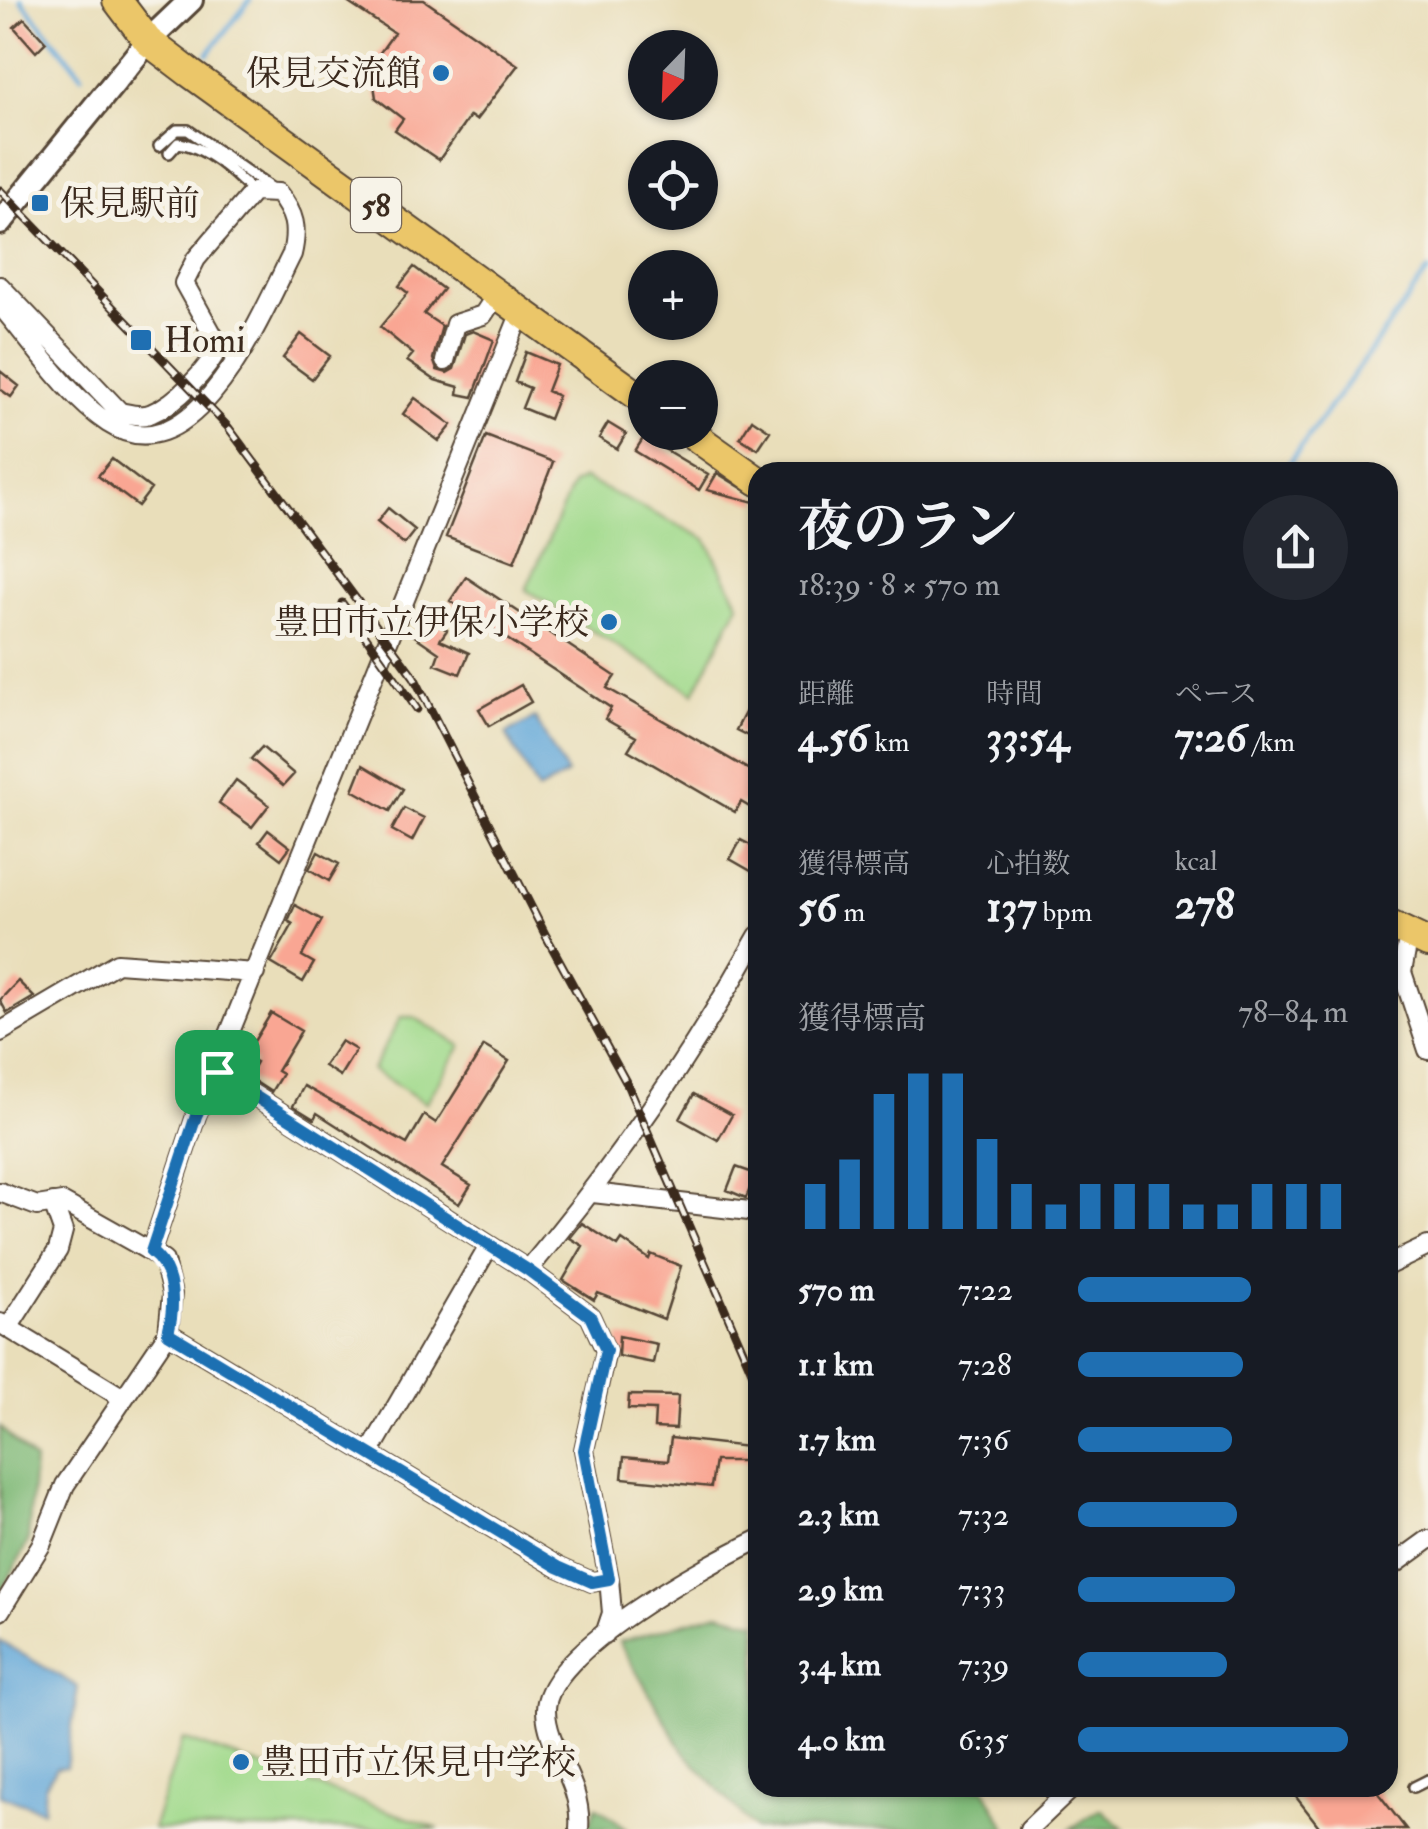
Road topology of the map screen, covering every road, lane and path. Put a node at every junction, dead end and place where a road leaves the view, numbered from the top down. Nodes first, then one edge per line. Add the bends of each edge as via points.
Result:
1 (117, 0) edge
2 (168, 0) edge
3 (192, 0) edge
4 (148, 41) junction
5 (159, 146) dead end
6 (169, 153) dead end
7 (253, 192) junction
8 (278, 193) junction
9 (0, 223) edge
10 (0, 286) edge
11 (497, 294) junction
12 (0, 305) edge
13 (521, 312) junction
14 (445, 361) dead end
15 (628, 389) edge
16 (714, 450) edge
17 (748, 474) edge
18 (1408, 934) edge
19 (748, 954) edge
20 (255, 973) junction
21 (1398, 995) edge
22 (1408, 1000) junction
23 (0, 1032) edge
24 (1428, 1050) edge
25 (217, 1072) junction
26 (0, 1192) edge
27 (592, 1193) junction
28 (53, 1203) junction
29 (748, 1211) edge
30 (1428, 1246) edge
31 (488, 1248) junction
32 (151, 1252) junction
33 (1398, 1260) edge
34 (528, 1270) junction
35 (4, 1326) edge
36 (168, 1333) junction
37 (123, 1398) junction
38 (370, 1452) junction
39 (1428, 1540) edge
40 (748, 1545) edge
41 (1398, 1562) edge
42 (609, 1579) junction
43 (0, 1611) edge
44 (605, 1634) junction
45 (1428, 1780) edge
46 (1414, 1786) dead end
47 (1063, 1797) edge
48 (579, 1829) edge
49 (1029, 1829) edge

1 - 4 main road, 58
2 - 4 street
3 - 4 street
4 - 9 street
4 - 11 main road, 58
5 - 8 lane via 177,130 188,130
6 - 7 lane via 186,144
7 - 8 street
7 - 10 street via 184,283 219,346 210,366 154,413 120,412
8 - 12 street via 292,210 292,254 229,375 179,426 140,436 110,424
11 - 13 main road, 58
11 - 14 street via 483,315 455,324
13 - 15 main road, 58
13 - 20 street
16 - 17 main road
18 - 22 street via 1402,972
19 - 27 street
20 - 23 street via 117,963
20 - 25 street
21 - 22 street
22 - 24 street
25 - 31 street
25 - 32 street
26 - 28 street via 37,1206
27 - 29 street
27 - 34 street
28 - 32 street via 75,1208
28 - 35 street via 63,1232 58,1250
30 - 33 street
31 - 34 street
31 - 38 street
32 - 36 street via 164,1262 172,1294
34 - 42 street via 590,1316 606,1350 584,1450
35 - 37 street
36 - 37 street
36 - 38 street
37 - 43 street via 65,1485 41,1545
38 - 42 street via 558,1567 592,1582
39 - 41 street
40 - 44 street via 695,1570
42 - 44 street via 612,1614
44 - 48 street via 551,1690 546,1710 576,1792
45 - 46 lane
47 - 49 street

